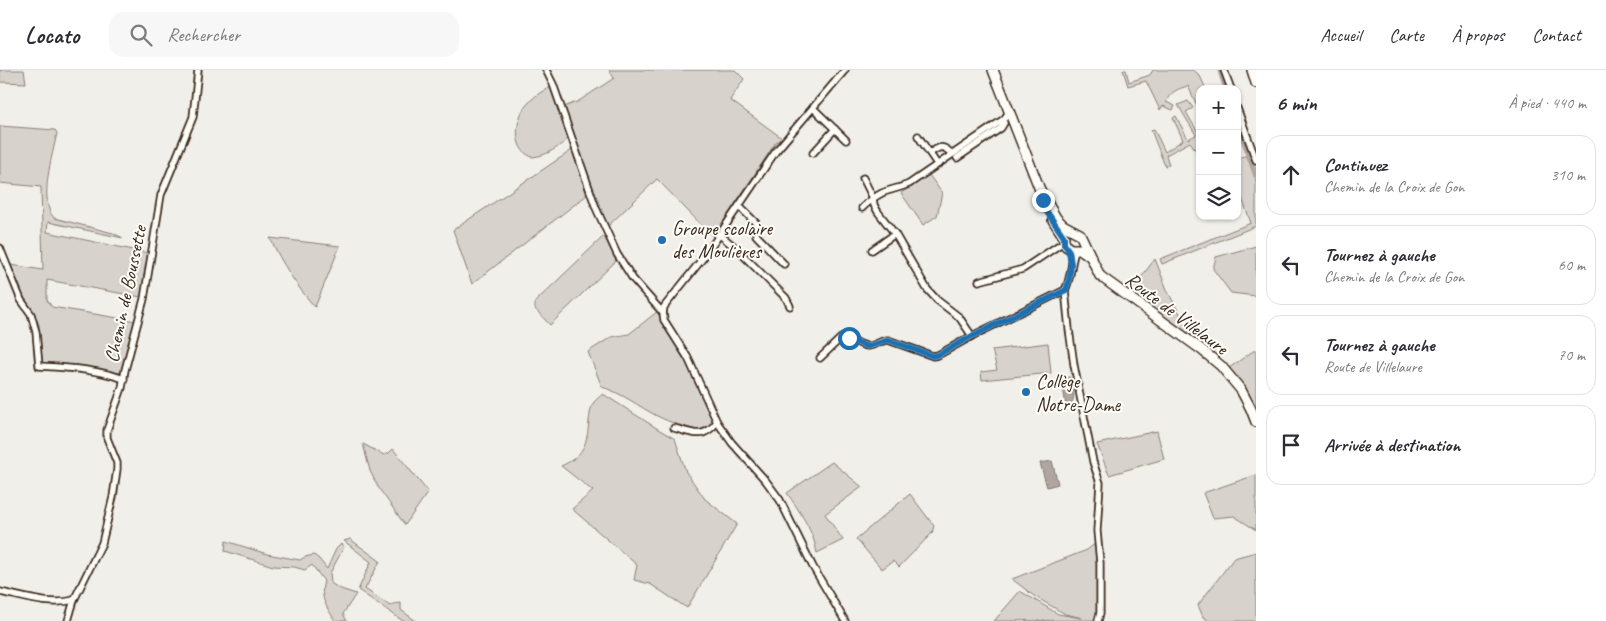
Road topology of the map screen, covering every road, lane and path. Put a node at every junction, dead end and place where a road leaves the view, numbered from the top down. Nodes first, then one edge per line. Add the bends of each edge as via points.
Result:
1 (198, 70) edge
2 (546, 70) edge
3 (993, 70) edge
4 (1224, 70) edge
5 (1252, 70) edge
6 (841, 72) edge
7 (1256, 83) edge
8 (1229, 85) edge
9 (813, 108) junction
10 (1009, 112) junction
11 (1241, 119) edge
12 (1005, 122) junction
13 (835, 129) junction
14 (918, 136) dead end
15 (846, 140) dead end
16 (813, 152) dead end
17 (930, 153) junction
18 (955, 156) junction
19 (1256, 160) edge
20 (938, 164) junction
21 (863, 178) dead end
22 (1040, 190) junction
23 (874, 198) junction
24 (739, 206) junction
25 (862, 208) dead end
26 (1072, 230) junction
27 (895, 234) junction
28 (720, 235) junction
29 (1082, 240) junction
30 (1067, 244) junction
31 (0, 248) edge
32 (872, 250) dead end
33 (1092, 258) junction
34 (784, 264) dead end
35 (979, 281) dead end
36 (1066, 290) junction
37 (790, 306) dead end
38 (663, 313) junction
39 (972, 336) junction
40 (820, 358) dead end
41 (124, 379) junction
42 (717, 422) junction
43 (1256, 422) edge
44 (674, 428) dead end
45 (0, 592) edge
46 (74, 600) junction
47 (68, 621) edge
48 (845, 621) edge
49 (1098, 621) edge

1 - 41 street, Chemin de Boussette via 193,117 161,194 144,300
2 - 38 street via 596,208 617,254 633,279
3 - 10 main road, Route de Villelaure
4 - 8 street
5 - 7 main road
6 - 9 street
9 - 13 street
9 - 24 street via 776,151
10 - 12 main road, Route de Villelaure
10 - 12 street
11 - 19 street
12 - 18 street
12 - 22 main road, Route de Villelaure
13 - 15 street
13 - 16 street
14 - 17 street
17 - 18 street via 942,147
17 - 20 street
18 - 20 street
20 - 23 street via 902,188
21 - 23 street
22 - 26 main road, Route de Villelaure via 1056,218
22 - 30 main road, Route de Villelaure via 1047,212
23 - 25 street
23 - 27 street via 878,212
24 - 28 street
24 - 34 street via 756,223 756,235
26 - 29 main road via 1080,234
26 - 30 main road via 1067,232
27 - 32 street
27 - 39 street via 927,289 959,317
28 - 37 street via 786,298
28 - 38 street via 664,307
29 - 30 main road via 1080,245
29 - 33 main road, Route de Villelaure
30 - 33 main road, Route de Villelaure
30 - 35 street via 1023,269
30 - 36 street via 1071,264
31 - 41 street, Chemin de Boussette via 21,300 31,314 39,366 80,369
33 - 43 main road, Route de Villelaure via 1104,280 1221,366 1240,390
36 - 39 street
36 - 49 street via 1076,372 1100,483
38 - 42 street
39 - 40 street via 933,356 888,340 865,346 845,337
41 - 46 street via 107,430 117,463 108,521 99,550
42 - 44 street via 708,432 700,434
42 - 48 street via 780,500 812,567
45 - 46 street via 50,602
46 - 47 street

